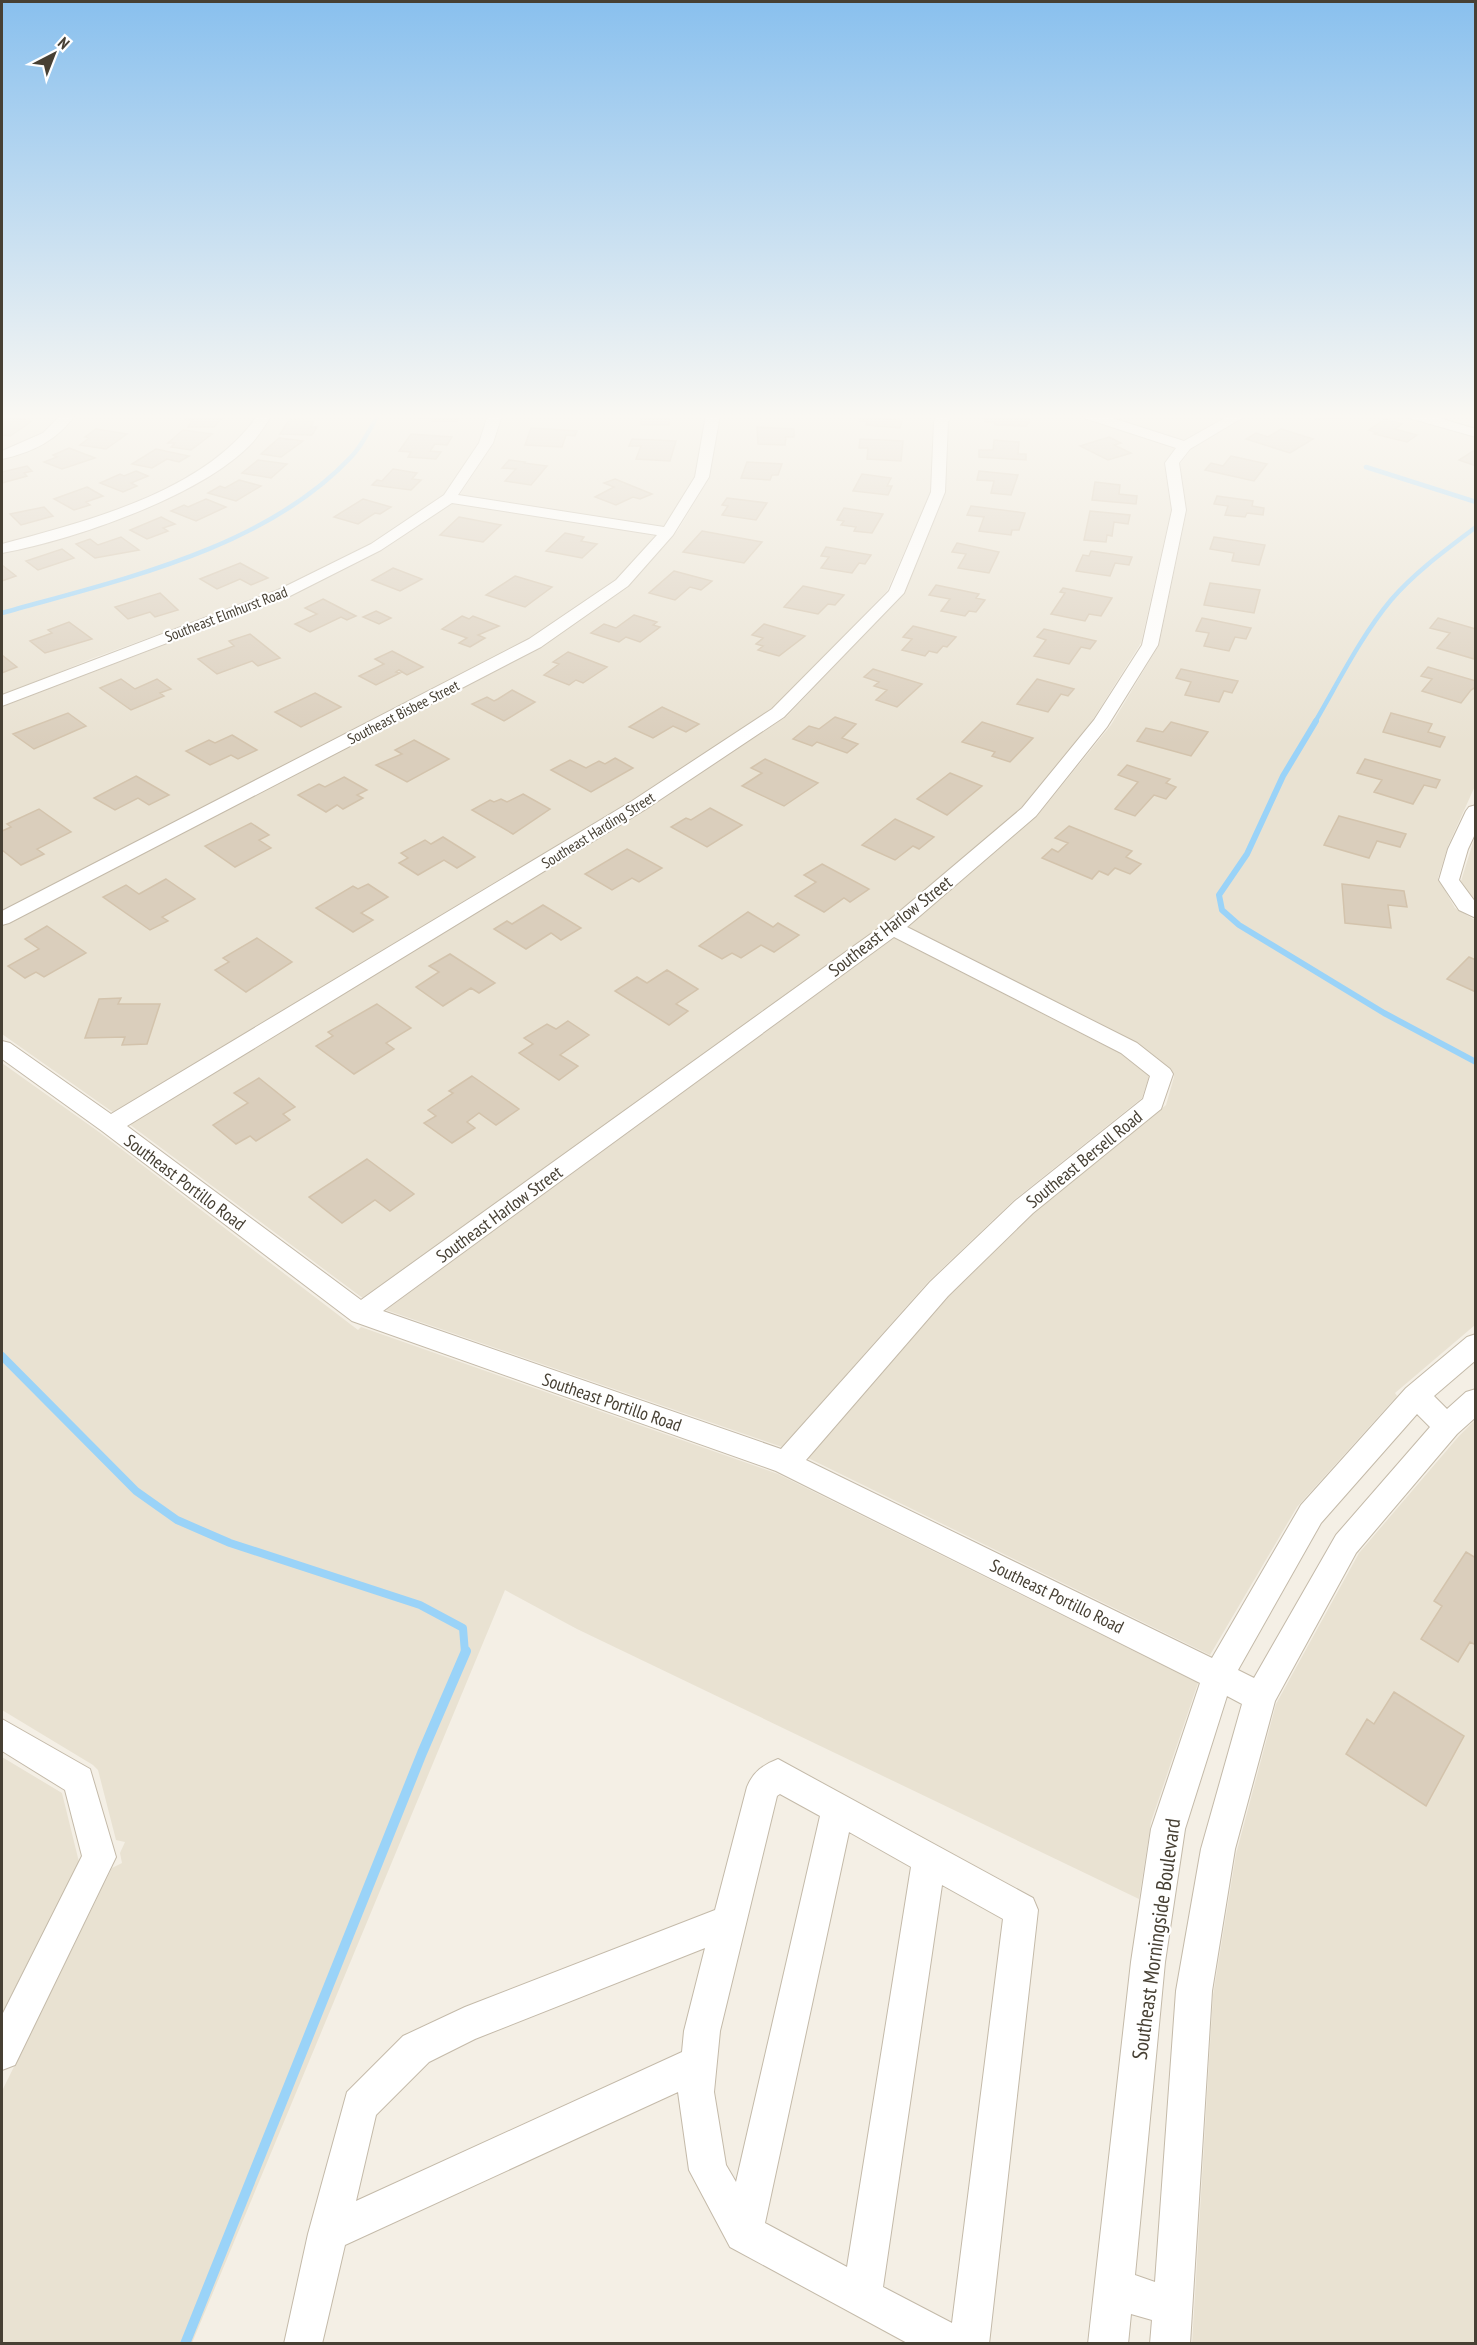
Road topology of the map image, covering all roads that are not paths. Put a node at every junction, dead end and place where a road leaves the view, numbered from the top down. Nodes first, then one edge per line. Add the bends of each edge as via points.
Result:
1 (83, 524) edge
2 (410, 524) edge
3 (619, 524) edge
4 (673, 524) edge
5 (924, 524) edge
6 (1176, 524) edge
7 (668, 532) junction
8 (2, 549) edge
9 (2, 701) edge
10 (1476, 811) edge
11 (1476, 912) edge
12 (2, 919) edge
13 (893, 928) junction
14 (2, 1048) edge
15 (110, 1125) junction
16 (361, 1314) junction
17 (1476, 1344) edge
18 (1416, 1396) junction
19 (1476, 1400) edge
20 (1447, 1426) junction
21 (786, 1463) junction
22 (1218, 1676) junction
23 (1260, 1697) junction
24 (2, 1734) edge
25 (838, 1808) junction
26 (928, 1858) junction
27 (730, 1921) junction
28 (2, 2052) edge
29 (699, 2063) junction
30 (744, 2233) junction
31 (327, 2234) junction
32 (1113, 2288) junction
33 (862, 2297) junction
34 (1171, 2325) edge
35 (303, 2341) dead end
36 (950, 2343) edge
37 (969, 2343) edge
38 (1108, 2343) edge

1 - 8 street
2 - 9 street, Southeast Elmhurst Road via 376,548 284,593
3 - 7 street
4 - 7 street, Southeast Bisbee Street
5 - 15 street, Southeast Harding Street via 896,592 778,713 639,805
6 - 13 street, Southeast Harlow Street via 1150,645 1101,723 1029,812
7 - 12 street, Southeast Bisbee Street via 622,583 535,643
10 - 11 street via 1449,880 1466,906
13 - 16 street, Southeast Harlow Street
13 - 21 street, Southeast Bersell Road via 1129,1048 1162,1074 1153,1103 1024,1207 939,1289
14 - 15 street, Southeast Portillo Road
15 - 16 street, Southeast Portillo Road
16 - 21 street, Southeast Portillo Road
17 - 18 street, Southeast Morningside Boulevard
18 - 20 street
18 - 22 street, Southeast Morningside Boulevard via 1311,1514
19 - 20 street
20 - 23 street via 1346,1544
21 - 22 street, Southeast Portillo Road
22 - 23 street, Southeast Portillo Road
22 - 32 street, Southeast Morningside Boulevard via 1168,1829 1148,1962
23 - 34 street via 1218,1849 1194,1991
24 - 28 street via 79,1780 99,1857
25 - 26 street
25 - 27 street via 778,1774 764,1787
25 - 30 street
26 - 33 street
26 - 37 street via 1021,1910
27 - 29 street via 702,2031
27 - 31 street via 465,2025 416,2049 360,2105
29 - 30 street via 696,2092 708,2170
29 - 31 street
30 - 33 street
31 - 35 street
32 - 34 street
32 - 38 street, Southeast Morningside Boulevard
33 - 36 street

